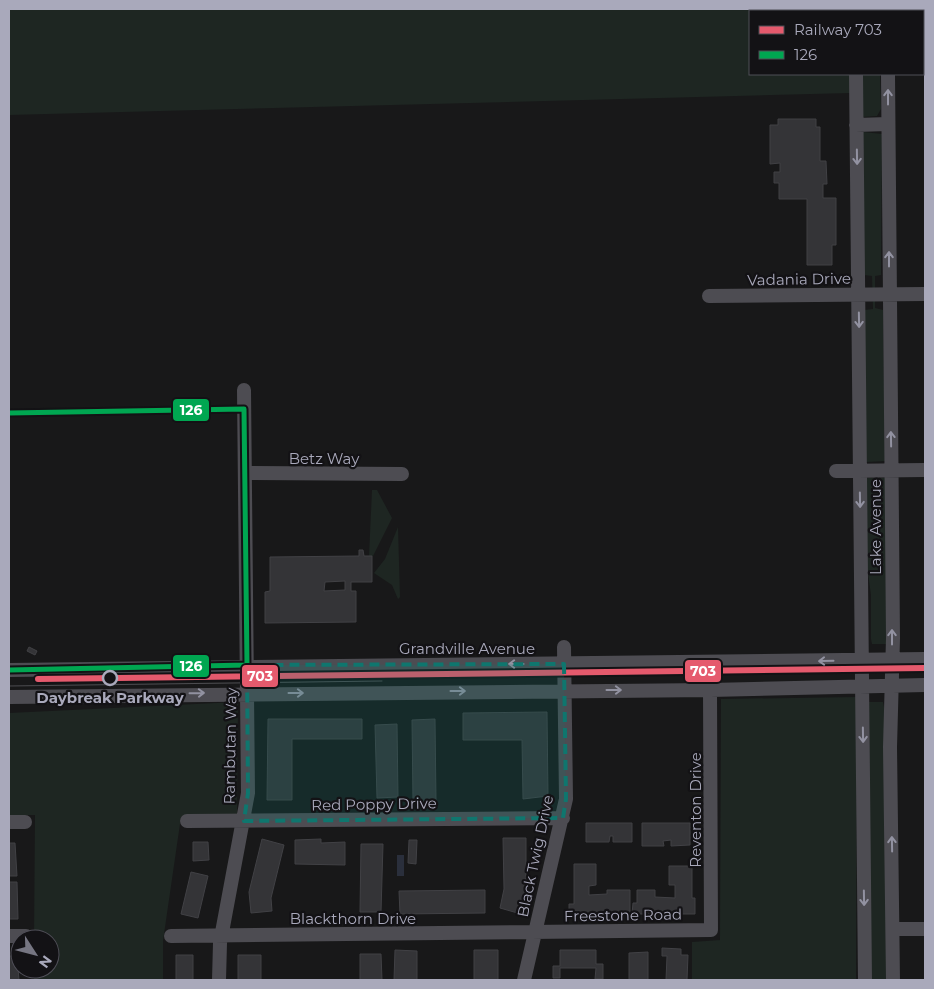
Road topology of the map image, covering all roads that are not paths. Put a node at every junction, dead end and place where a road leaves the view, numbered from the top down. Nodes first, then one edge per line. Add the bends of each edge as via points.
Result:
1 (856, 75) edge
2 (888, 75) edge
3 (888, 124) junction
4 (856, 125) junction
5 (925, 294) edge
6 (858, 295) junction
7 (889, 295) junction
8 (709, 296) dead end
9 (244, 390) dead end
10 (891, 470) junction
11 (925, 470) edge
12 (836, 471) dead end
13 (860, 471) junction
14 (245, 473) junction
15 (402, 474) dead end
16 (564, 647) dead end
17 (925, 659) edge
18 (892, 660) junction
19 (862, 661) junction
20 (564, 664) junction
21 (246, 666) junction
22 (9, 670) edge
23 (925, 685) edge
24 (862, 686) junction
25 (891, 686) junction
26 (710, 690) junction
27 (565, 691) junction
28 (247, 693) junction
29 (9, 697) edge
30 (563, 818) junction
31 (187, 821) dead end
32 (244, 821) junction
33 (9, 822) edge
34 (25, 822) dead end
35 (893, 929) junction
36 (925, 929) edge
37 (712, 930) joint
38 (535, 933) junction
39 (171, 936) dead end
40 (221, 936) junction
41 (219, 980) edge
42 (524, 980) edge
43 (865, 980) edge
44 (894, 980) edge

1 - 4 street, Lake Avenue
3 -> 2 street, Lake Avenue
3 - 4 street
7 -> 3 street, Lake Avenue
4 -> 6 street, Lake Avenue
5 - 7 street, Vadania Drive
6 - 7 street, Vadania Drive
6 - 8 street, Vadania Drive
6 -> 13 street, Lake Avenue
10 -> 7 street, Lake Avenue
9 - 14 street, Rambutan Way
10 - 11 street
10 - 13 street
18 -> 10 street, Lake Avenue
12 - 13 street
13 -> 19 street, Lake Avenue
14 - 15 street, Betz Way
14 - 21 street, Rambutan Way
16 - 20 street, Black Twig Drive
17 - 18 street, Grandville Avenue
18 - 19 street, Grandville Avenue
18 - 25 street, Lake Avenue
19 -> 20 street, Grandville Avenue
19 - 24 street, Lake Avenue
20 -> 21 street, Grandville Avenue
20 - 27 street, Black Twig Drive
21 - 22 street, Grandville Avenue
21 - 28 street, Rambutan Way
23 - 25 street
24 - 25 street
24 - 26 street
24 -> 43 street, Lake Avenue
35 -> 25 street, Lake Avenue
27 -> 26 street
26 - 37 street, Reventon Drive
28 -> 27 street
27 - 30 street, Black Twig Drive via 566,799
29 -> 28 street
28 - 32 street, Rambutan Way via 248,793
30 - 32 street, Red Poppy Drive
30 - 38 street, Black Twig Drive
31 - 32 street, Red Poppy Drive
32 - 40 street, Rambutan Way
33 - 34 street
35 - 36 street
35 - 44 street, Lake Avenue
37 - 38 street, Freestone Road
38 - 40 street, Blackthorn Drive
38 - 42 street, Black Twig Drive
39 - 40 street, Blackthorn Drive
40 - 41 street, Rambutan Way

